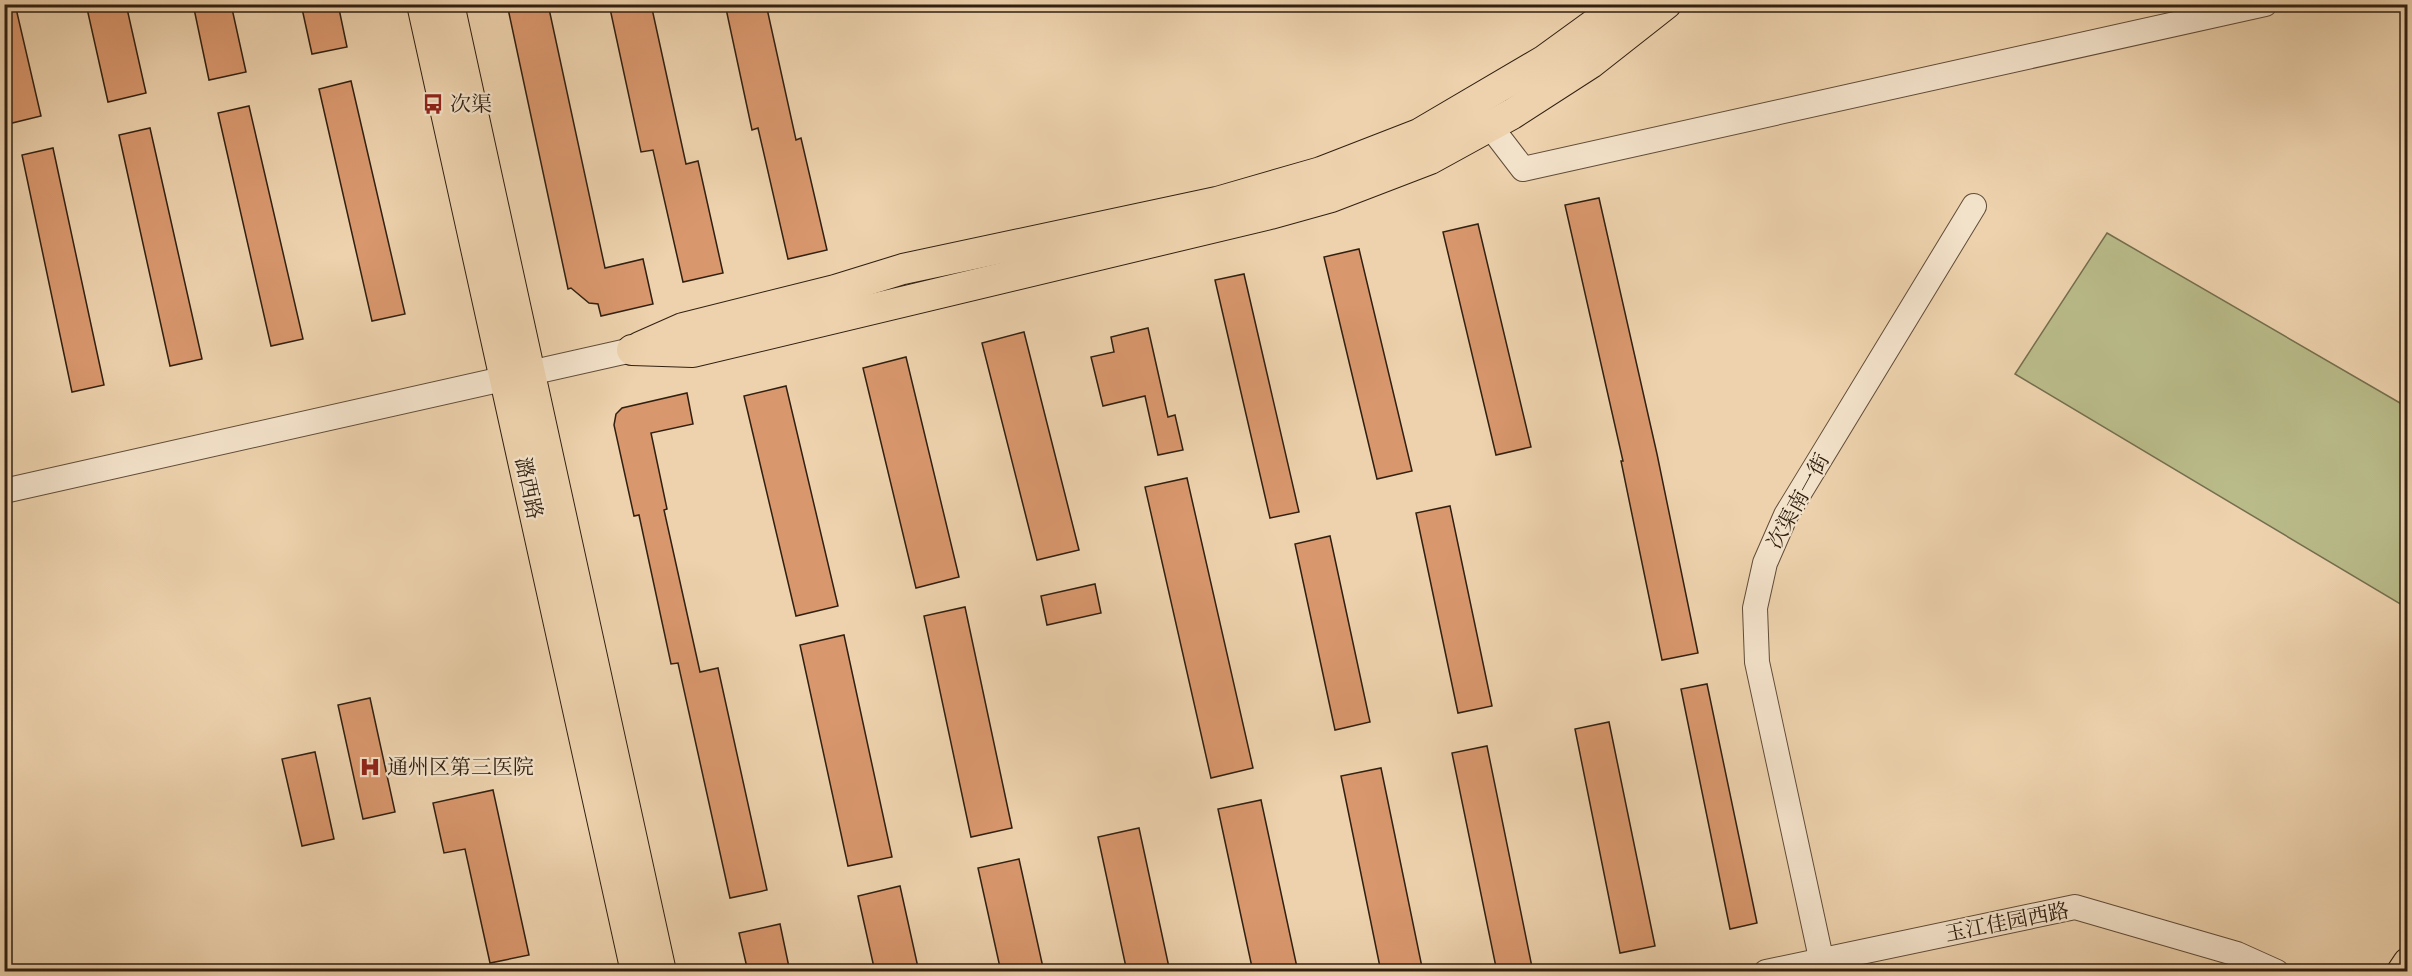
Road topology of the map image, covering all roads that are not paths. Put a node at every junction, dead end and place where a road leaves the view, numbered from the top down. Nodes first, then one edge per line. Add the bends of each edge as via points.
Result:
1 (422, 4) edge
2 (449, 4) edge
3 (1622, 4) edge
4 (1666, 4) edge
5 (2265, 4) edge
6 (1490, 126) junction
7 (1974, 206) dead end
8 (633, 350) junction
9 (517, 376) junction
10 (4, 490) edge
11 (2408, 963) edge
12 (1823, 966) edge
13 (636, 972) edge
14 (662, 972) edge
15 (1766, 972) edge
16 (2277, 972) edge
17 (2402, 972) edge

1 - 9 main road, 潞西路
2 - 9 main road, 潞西路
3 - 8 main road via 1545,60 1419,134 1321,172 1217,202 903,269 683,328
4 - 6 main road via 1591,63
5 - 6 street via 1523,169
6 - 8 main road via 1430,159 1331,197 1270,214 693,352
7 - 12 street, 次渠南一街 via 1786,515 1765,563 1755,608 1757,662
8 - 9 street
9 - 10 street
9 - 13 main road, 潞西路
9 - 14 main road, 潞西路
11 - 17 main road
12 - 15 street, 玉江佳园西路
12 - 16 street, 玉江佳园西路 via 2075,907 2237,954

